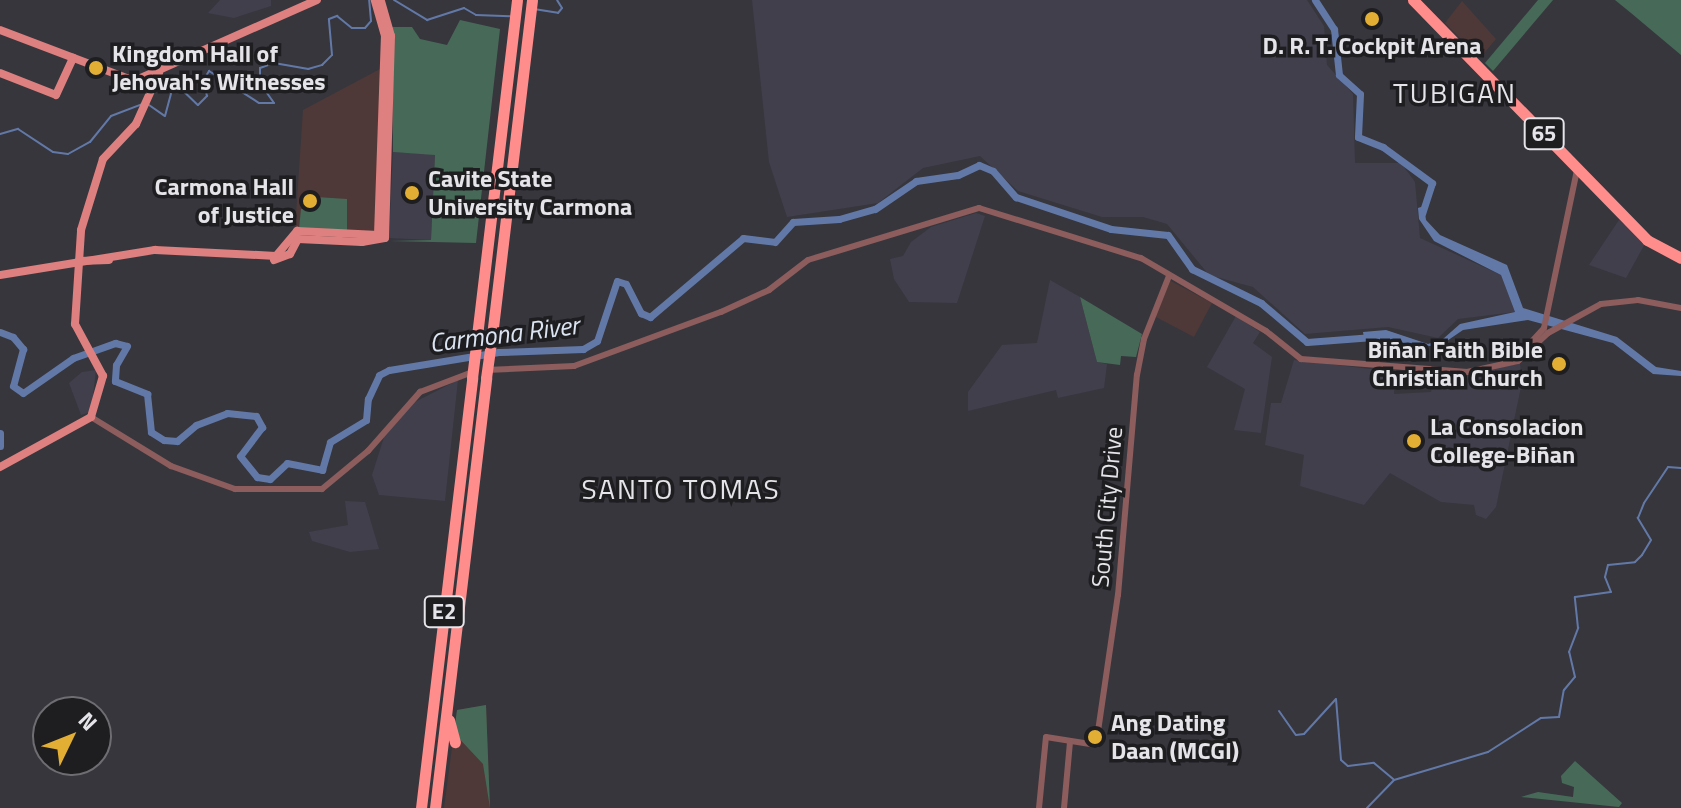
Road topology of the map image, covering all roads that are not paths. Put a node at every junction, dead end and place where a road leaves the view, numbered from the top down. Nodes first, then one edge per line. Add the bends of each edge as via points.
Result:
1 (317, 0) edge
2 (517, 0) edge
3 (532, 0) edge
4 (1413, 0) edge
5 (379, 4) edge
6 (0, 30) edge
7 (73, 58) junction
8 (0, 73) edge
9 (159, 73) junction
10 (1577, 168) junction
11 (1681, 258) edge
12 (78, 261) junction
13 (0, 275) edge
14 (1169, 276) junction
15 (1681, 308) edge
16 (1513, 363) junction
17 (91, 417) junction
18 (0, 467) edge
19 (447, 708) junction
20 (455, 742) dead end
21 (1070, 742) junction
22 (421, 808) edge
23 (435, 808) edge
24 (1039, 808) edge
25 (1064, 808) edge

1 - 9 main road
2 - 22 highway, E2, bridge
3 - 19 highway, E2, bridge
4 - 10 highway, 65
5 - 12 main road via 391,36 385,234 379,242 298,239 290,254 269,261 168,254
6 - 7 main road
7 - 8 main road via 56,95
7 - 9 main road via 134,81
9 - 12 main road via 142,112 103,159 81,230
10 - 11 highway, 65 via 1647,240
10 - 16 street via 1544,328
12 - 13 main road
12 - 17 main road via 75,324 102,371
14 - 16 street via 1271,334 1297,358 1462,372
14 - 17 street via 1094,240 991,210 967,210 808,260 769,290 721,312 574,366 455,375 420,392 368,451 322,489 235,489 171,466
14 - 21 street, South City Drive via 1144,339 1137,375 1118,595 1096,745
15 - 16 street via 1638,300 1601,304 1548,333
17 - 18 main road
19 - 20 highway
19 - 23 highway, E2
21 - 24 street via 1046,737
21 - 25 street

